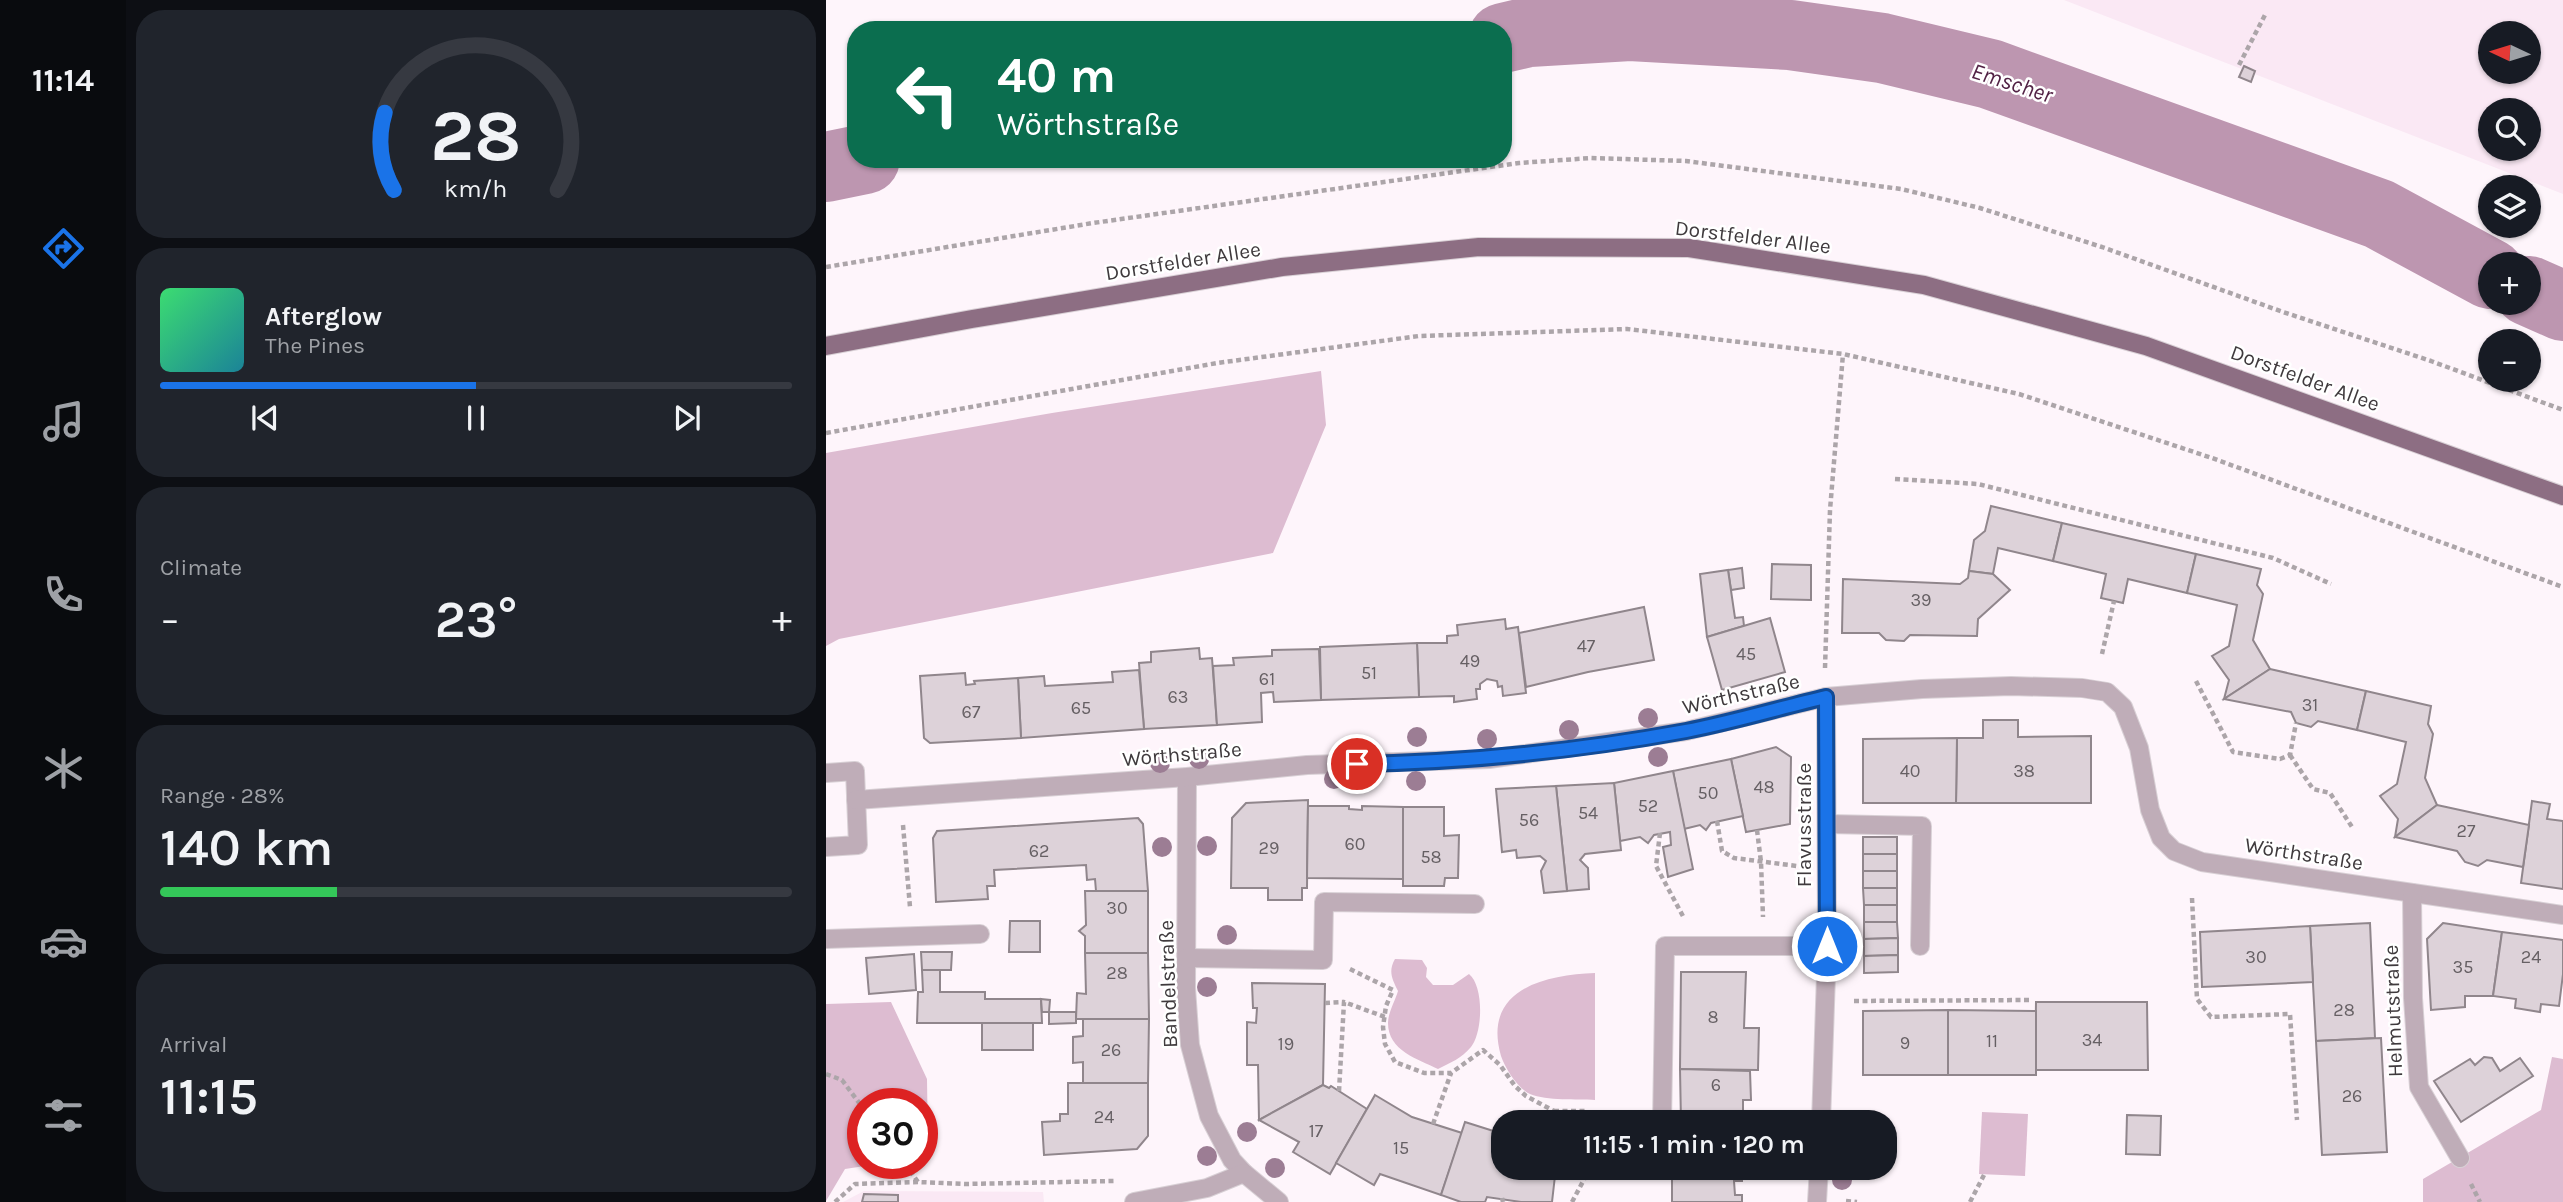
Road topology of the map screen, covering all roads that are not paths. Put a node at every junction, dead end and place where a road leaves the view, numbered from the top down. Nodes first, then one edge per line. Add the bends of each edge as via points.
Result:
1 (826, 346) edge
2 (2563, 496) edge
3 (1826, 697) junction
4 (826, 773) edge
5 (1187, 777) junction
6 (856, 800) junction
7 (1828, 824) junction
8 (826, 847) edge
9 (2412, 893) junction
10 (1475, 904) dead end
11 (2563, 915) edge
12 (979, 934) dead end
13 (826, 939) edge
14 (1827, 946) junction
15 (1920, 946) dead end
16 (1187, 958) junction
17 (1662, 1110) edge
18 (1821, 1110) edge
19 (2460, 1158) dead end
20 (1244, 1173) junction
21 (1818, 1180) edge
22 (1134, 1202) edge
23 (1279, 1202) edge
24 (1817, 1202) edge

1 - 2 main road, Dorstfelder Allee via 1282,267 1479,247 1689,248 1924,285 2147,346
3 - 5 street, Wörthstraße via 1686,731 1489,759 1307,765
3 - 7 street, Flavusstraße
3 - 9 street, Wörthstraße via 2011,686 2102,689 2118,701 2132,725 2150,810 2161,838 2174,851 2202,862
4 - 6 street via 855,771
5 - 6 street, Wörthstraße
5 - 16 street, Bandelstraße
6 - 8 street via 858,845
7 - 14 street, Flavusstraße
7 - 15 street via 1922,827
9 - 11 street, Wörthstraße
9 - 19 street, Helmutstraße via 2419,1087
10 - 16 street via 1324,902 1323,960
12 - 13 street
14 - 17 street via 1665,946
14 - 18 street, Flavusstraße
16 - 20 street, Bandelstraße via 1190,1045 1209,1116
20 - 22 street via 1207,1188
20 - 23 street, Bandelstraße
21 - 24 street

